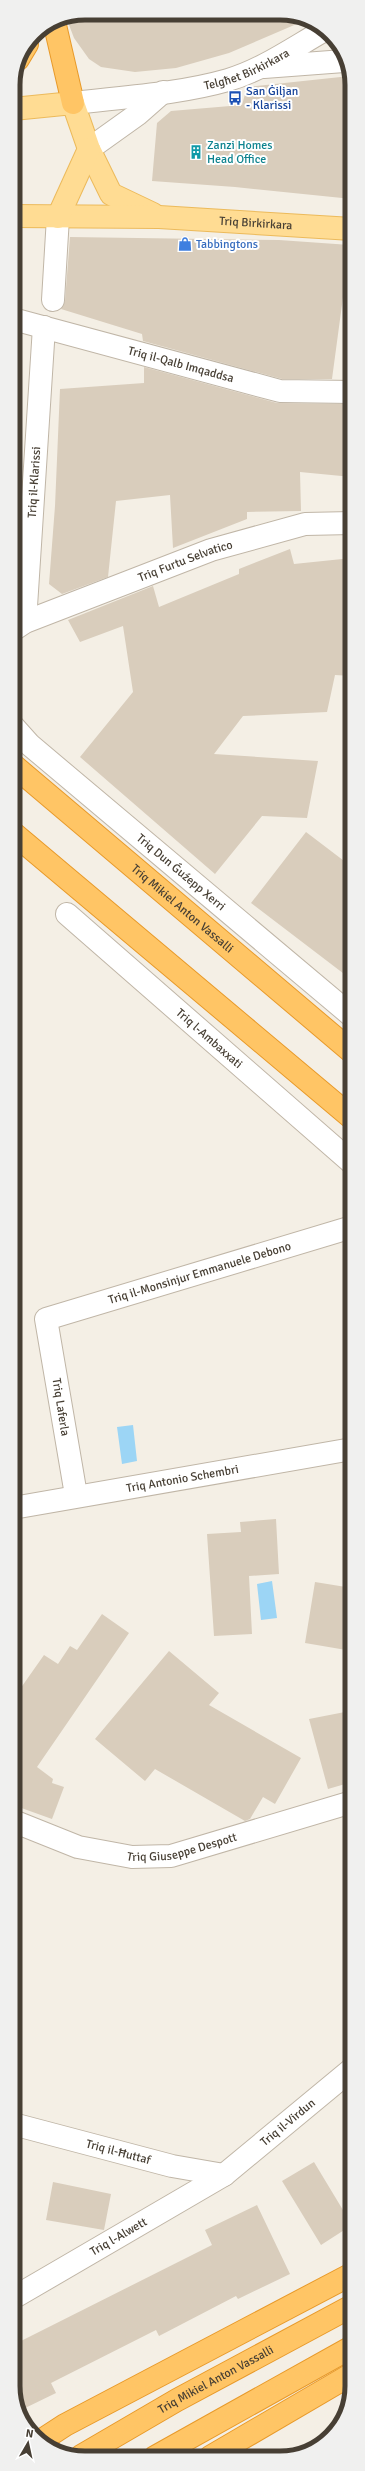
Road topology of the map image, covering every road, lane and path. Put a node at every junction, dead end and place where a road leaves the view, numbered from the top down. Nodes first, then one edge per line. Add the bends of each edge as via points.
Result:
1 (55, 27) edge
2 (319, 34) edge
3 (341, 62) edge
4 (258, 68) junction
5 (163, 92) junction
6 (73, 103) junction
7 (20, 108) edge
8 (89, 149) junction
9 (20, 216) edge
10 (58, 217) junction
11 (159, 217) junction
12 (345, 229) edge
13 (53, 300) dead end
14 (20, 321) edge
15 (44, 327) junction
16 (345, 392) edge
17 (345, 523) edge
18 (20, 614) edge
19 (20, 626) edge
20 (20, 734) edge
21 (30, 745) junction
22 (20, 754) edge
23 (20, 771) edge
24 (20, 843) edge
25 (67, 914) dead end
26 (345, 1010) edge
27 (345, 1046) edge
28 (345, 1112) edge
29 (345, 1157) edge
30 (345, 1229) edge
31 (46, 1319) joint
32 (345, 1450) edge
33 (76, 1495) junction
34 (20, 1507) edge
35 (345, 1804) edge
36 (20, 1824) edge
37 (345, 2075) edge
38 (20, 2126) edge
39 (224, 2175) junction
40 (345, 2278) edge
41 (20, 2294) edge
42 (345, 2310) edge
43 (345, 2352) edge
44 (345, 2378) edge
45 (48, 2436) edge
46 (90, 2451) edge
47 (164, 2451) edge
48 (220, 2451) edge

1 - 6 highway
2 - 4 street, Telgħet Birkirkara
3 - 4 street
4 - 5 street, Telgħet Birkirkara via 228,80
5 - 6 street, Telgħet Birkirkara
5 - 8 street via 138,114
6 - 7 main road
6 - 8 main road, Triq Birkirkara
8 - 10 main road
8 - 11 main road, Triq Birkirkara via 111,194
9 - 10 main road, Triq Birkirkara
10 - 11 main road, Triq Birkirkara
10 - 13 street
11 - 12 main road, Triq Birkirkara
14 - 15 street, Triq il-Qalb Imqaddsa
15 - 16 street, Triq il-Qalb Imqaddsa via 280,391
15 - 18 street, Triq il-Klarissi
17 - 19 street, Triq Furtu Selvatico via 305,524 211,550
20 - 21 street, Triq Dun Ǵuźepp Xerri
21 - 22 street
21 - 26 street, Triq Dun Ǵuźepp Xerri
23 - 27 highway, Triq Mikiel Anton Vassalli
24 - 28 highway
25 - 29 street, Triq l-Ambaxxati
30 - 31 street, Triq il-Monsinjur Emmanuele Debono
31 - 33 street, Triq Laferla
32 - 33 street, Triq Antonio Schembri
33 - 34 street, Triq Antonio Schembri
35 - 36 street, Triq Giuseppe Despott via 171,1856 132,1857 78,1847
37 - 39 street, Triq il-Virdun
38 - 39 street, Triq il-Ħuttaf via 172,2166
39 - 41 street, Triq l-Alwett
40 - 45 highway
42 - 46 highway, Triq Mikiel Anton Vassalli via 177,2400
43 - 47 highway
44 - 48 highway

